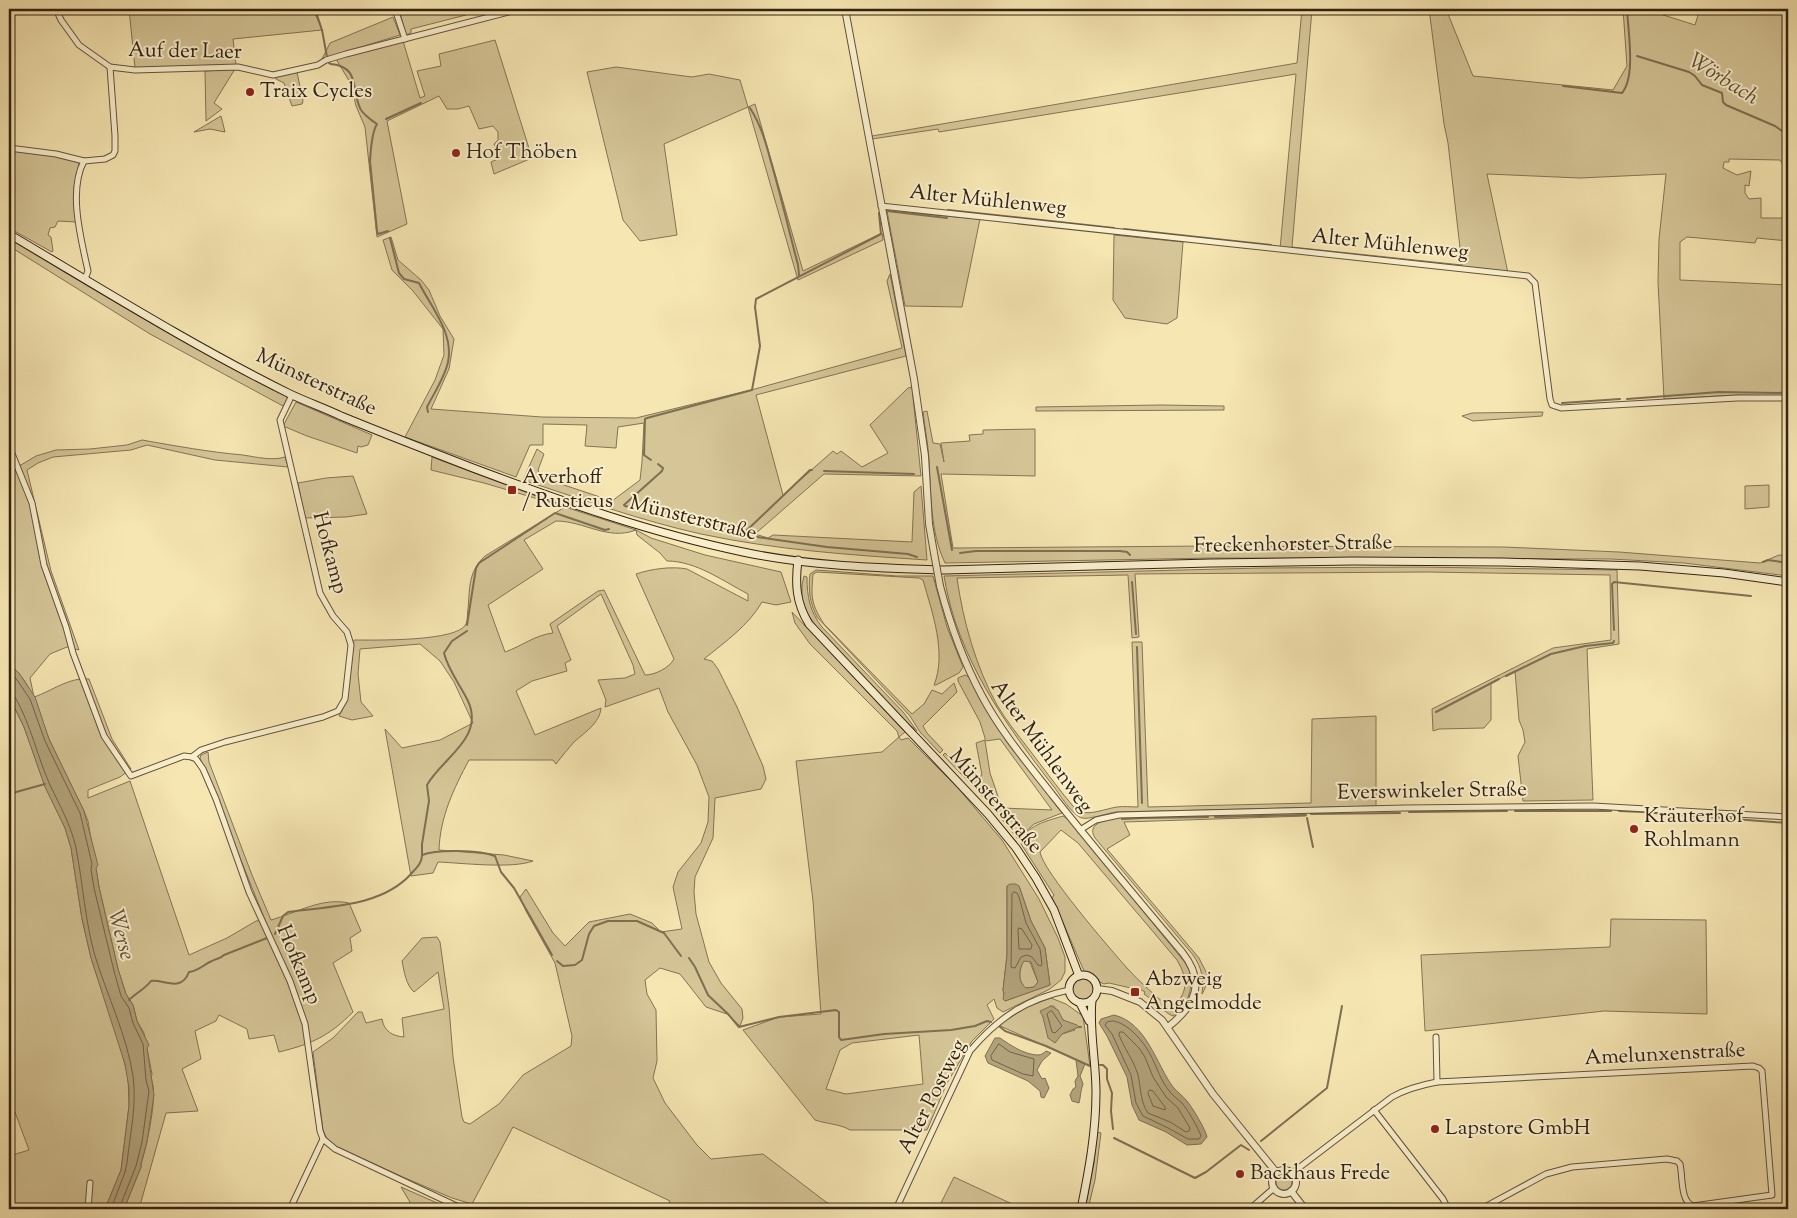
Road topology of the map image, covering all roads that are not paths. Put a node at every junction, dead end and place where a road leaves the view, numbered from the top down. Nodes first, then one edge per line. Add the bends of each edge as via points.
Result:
1 (56, 9) edge
2 (395, 9) edge
3 (520, 9) edge
4 (845, 9) edge
5 (405, 39) junction
6 (110, 67) junction
7 (9, 148) edge
8 (84, 161) junction
9 (881, 206) junction
10 (9, 234) edge
11 (85, 279) junction
12 (292, 395) junction
13 (1788, 398) edge
14 (9, 446) edge
15 (798, 560) junction
16 (1788, 582) edge
17 (192, 757) junction
18 (1788, 818) edge
19 (1080, 830) junction
20 (1079, 976) junction
21 (1097, 989) junction
22 (1069, 990) junction
23 (1092, 1000) junction
24 (1080, 1003) junction
25 (1090, 1024) junction
26 (1168, 1027) junction
27 (1436, 1037) dead end
28 (1437, 1082) junction
29 (1374, 1110) junction
30 (323, 1139) junction
31 (1276, 1172) junction
32 (1292, 1173) junction
33 (90, 1183) dead end
34 (1274, 1188) junction
35 (1291, 1191) junction
36 (88, 1209) edge
37 (290, 1209) edge
38 (463, 1209) edge
39 (896, 1209) edge
40 (1081, 1209) edge
41 (1250, 1209) edge
42 (1305, 1209) edge
43 (1448, 1209) edge
44 (1481, 1209) edge

1 - 6 street, Auf der Laer via 80,45
2 - 5 street
3 - 5 street, Auf der Laer
4 - 9 street, Alter Mühlenweg
5 - 6 street, Auf der Laer via 273,75 238,67 135,70
6 - 8 street, Auf der Laer via 115,151 105,159
7 - 8 street, Auf der Laer
8 - 11 street via 79,175 78,220 88,271
9 - 13 street, Alter Mühlenweg via 1528,276 1535,283 1552,405 1561,408
9 - 19 street, Alter Mühlenweg, bridge via 918,402 934,553 940,586 959,647 982,696 1010,740
10 - 11 main road, Münsterstraße
11 - 12 main road, Münsterstraße
12 - 15 main road, Münsterstraße via 412,445 589,509 690,540 746,553
12 - 17 street, Hofkamp via 280,420 320,592 352,646 345,699 338,712 219,744
14 - 17 street, Hofkamp via 32,503 47,575 104,736 131,776 171,760
15 - 16 main road, Freckenhorster Straße via 877,568 944,570 1258,562 1513,562 1640,566
15 - 20 main road, Münsterstraße via 796,596 809,624 988,814 1016,848 1054,910
17 - 30 street, Hofkamp via 199,762 209,780 249,892 276,948 305,1024
18 - 19 street, Everswinkeler Straße via 1616,806 1397,808 1119,815 1096,820
19 - 26 street, Alter Mühlenweg via 1192,966 1196,984 1194,996 1186,1010
20 - 21 main road via 1092,978
20 - 22 main road via 1072,981
21 - 23 main road
21 - 26 street via 1140,1002
22 - 24 main road
22 - 39 street, Alter Postweg via 1041,997 1002,1018 970,1051
23 - 24 main road
23 - 25 main road
24 - 25 main road
25 - 40 main road via 1096,1075 1095,1117
26 - 31 street via 1212,1094
27 - 28 street
28 - 29 street, Amelunxenstraße via 1403,1091
28 - 44 street, Amelunxenstraße via 1753,1066 1762,1071 1772,1195 1690,1205 1685,1200 1680,1164 1667,1159 1572,1167 1546,1174
29 - 32 street, Amelunxenstraße
29 - 43 street
30 - 37 street
30 - 38 street via 335,1149
31 - 32 street
31 - 34 street via 1272,1178
32 - 35 street via 1295,1182
33 - 36 street
34 - 35 street via 1280,1193
34 - 41 street
35 - 42 street

